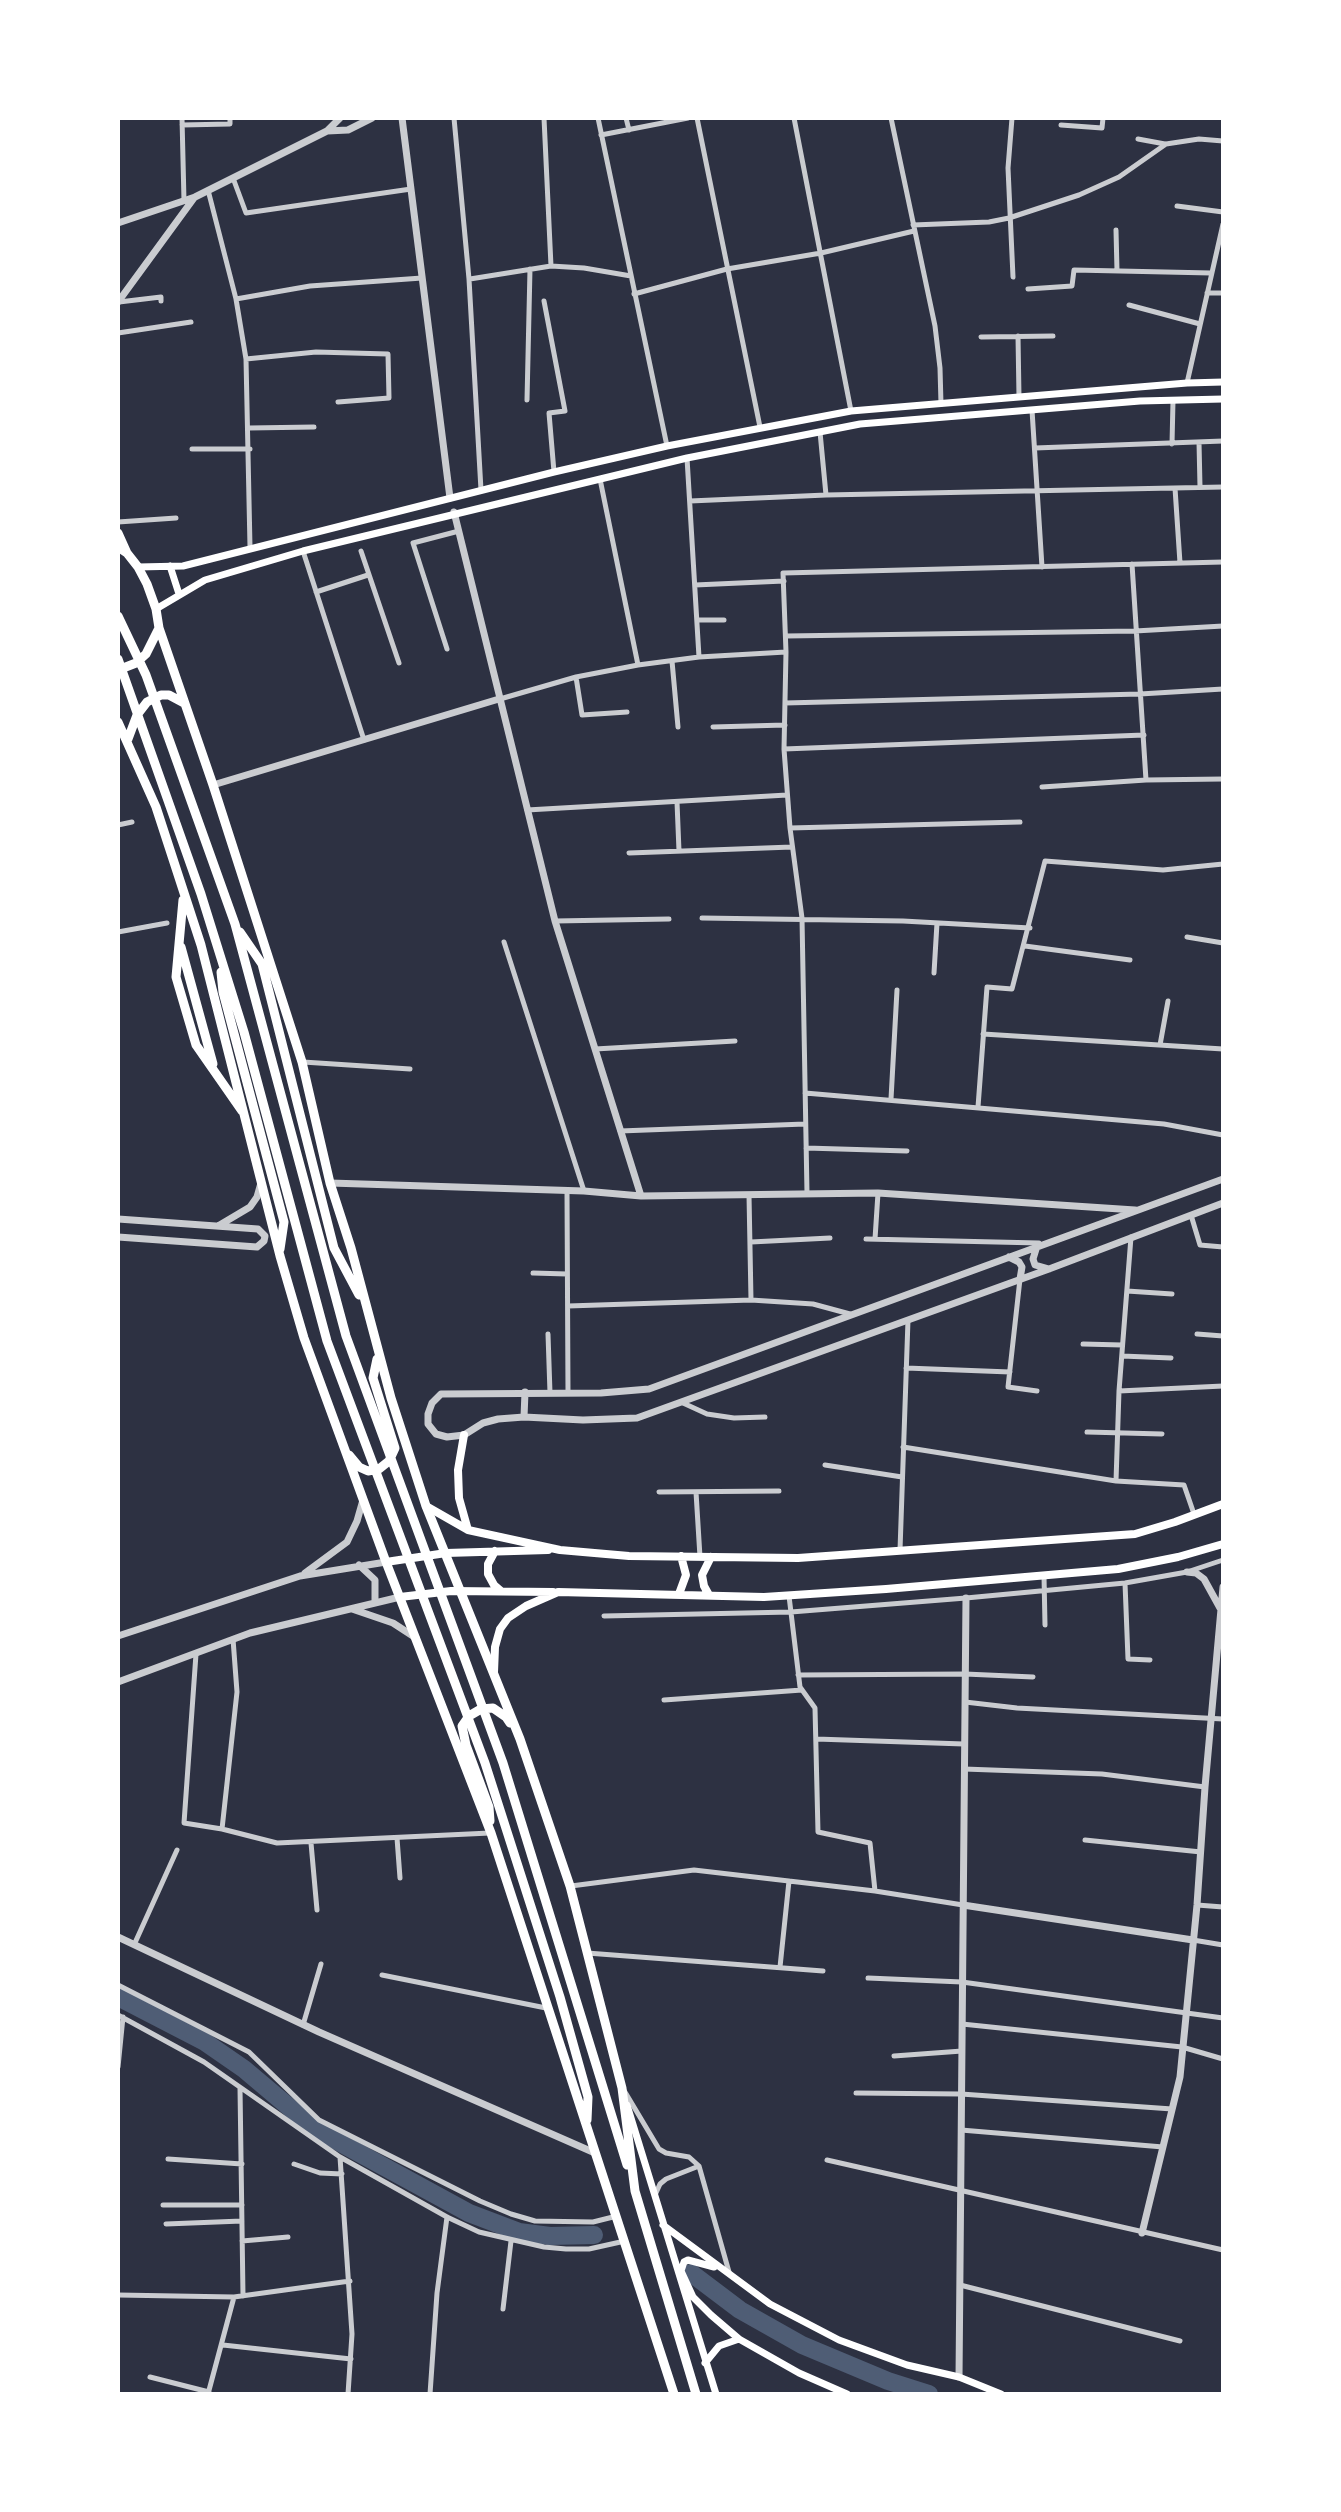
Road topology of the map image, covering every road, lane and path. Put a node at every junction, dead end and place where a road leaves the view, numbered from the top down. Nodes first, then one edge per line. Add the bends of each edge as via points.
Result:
1 (230, 118) edge
2 (340, 118) edge
3 (372, 118) edge
4 (402, 118) edge
5 (454, 118) edge
6 (544, 118) edge
7 (598, 118) edge
8 (626, 118) edge
9 (688, 118) edge
10 (697, 118) edge
11 (794, 118) edge
12 (891, 118) edge
13 (1012, 118) edge
14 (1103, 118) edge
15 (182, 121) edge
16 (1061, 125) dead end
17 (629, 130) junction
18 (327, 131) junction
19 (601, 135) junction
20 (1138, 139) dead end
21 (1223, 141) edge
22 (1166, 144) junction
23 (233, 177) junction
24 (207, 189) junction
25 (411, 189) junction
26 (195, 197) junction
27 (184, 202) junction
28 (1177, 206) dead end
29 (1223, 212) edge
30 (1009, 218) junction
31 (118, 223) edge
32 (1223, 224) edge
33 (913, 228) junction
34 (1116, 230) dead end
35 (821, 253) junction
36 (551, 266) junction
37 (530, 269) junction
38 (727, 269) junction
39 (1117, 271) junction
40 (1211, 273) junction
41 (631, 276) junction
42 (1013, 277) dead end
43 (422, 278) junction
44 (469, 279) junction
45 (1028, 289) dead end
46 (1207, 293) junction
47 (1223, 293) edge
48 (634, 294) junction
49 (236, 299) junction
50 (161, 301) dead end
51 (544, 301) dead end
52 (118, 302) edge
53 (1129, 305) dead end
54 (191, 322) dead end
55 (1200, 324) junction
56 (118, 333) edge
57 (1018, 336) junction
58 (1053, 336) dead end
59 (981, 337) dead end
60 (246, 359) junction
61 (1223, 382) edge
62 (1187, 383) junction
63 (1119, 389) junction
64 (1019, 397) junction
65 (1223, 399) edge
66 (527, 400) dead end
67 (1173, 401) junction
68 (338, 402) dead end
69 (1121, 403) junction
70 (941, 404) junction
71 (1032, 410) junction
72 (851, 411) junction
73 (314, 427) dead end
74 (760, 427) junction
75 (249, 428) junction
76 (820, 432) junction
77 (1223, 441) edge
78 (1199, 442) junction
79 (1172, 444) junction
80 (667, 446) junction
81 (1035, 448) junction
82 (192, 449) dead end
83 (250, 449) junction
84 (687, 458) junction
85 (554, 472) junction
86 (599, 478) junction
87 (1200, 487) junction
88 (1223, 487) edge
89 (1175, 488) junction
90 (481, 490) junction
91 (1038, 492) junction
92 (826, 495) junction
93 (450, 498) junction
94 (690, 501) junction
95 (454, 512) junction
96 (176, 518) dead end
97 (118, 522) edge
98 (459, 531) junction
99 (118, 533) edge
100 (250, 547) junction
101 (122, 550) edge
102 (303, 551) junction
103 (361, 551) dead end
104 (1223, 562) edge
105 (1180, 563) junction
106 (1132, 564) junction
107 (170, 566) junction
108 (138, 567) junction
109 (1042, 567) junction
110 (368, 575) junction
111 (784, 581) junction
112 (695, 585) junction
113 (316, 592) junction
114 (179, 594) junction
115 (156, 609) junction
116 (118, 616) edge
117 (697, 620) junction
118 (724, 620) dead end
119 (1223, 626) edge
120 (159, 628) junction
121 (1135, 631) junction
122 (786, 636) junction
123 (447, 649) dead end
124 (786, 652) junction
125 (699, 657) junction
126 (118, 659) edge
127 (672, 661) junction
128 (399, 663) dead end
129 (638, 665) junction
130 (118, 670) edge
131 (576, 677) junction
132 (1223, 689) edge
133 (1140, 694) junction
134 (499, 699) junction
135 (180, 700) junction
136 (785, 703) junction
137 (627, 712) dead end
138 (118, 722) edge
139 (785, 725) junction
140 (678, 727) dead end
141 (713, 727) dead end
142 (1144, 735) junction
143 (128, 739) junction
144 (364, 742) junction
145 (784, 749) junction
146 (1223, 779) edge
147 (1146, 780) junction
148 (213, 785) junction
149 (1042, 787) dead end
150 (787, 795) junction
151 (677, 802) junction
152 (526, 810) junction
153 (132, 822) dead end
154 (1020, 822) dead end
155 (118, 825) edge
156 (790, 828) junction
157 (792, 847) junction
158 (679, 851) junction
159 (629, 853) dead end
160 (1223, 864) edge
161 (184, 892) junction
162 (702, 918) dead end
163 (802, 918) junction
164 (669, 919) dead end
165 (555, 921) junction
166 (167, 923) dead end
167 (937, 923) junction
168 (235, 924) junction
169 (1030, 928) junction
170 (118, 932) edge
171 (1187, 937) dead end
172 (504, 942) dead end
173 (1223, 943) edge
174 (1025, 946) junction
175 (218, 949) junction
176 (1130, 960) dead end
177 (934, 973) dead end
178 (897, 990) dead end
179 (1168, 1001) dead end
180 (983, 1034) junction
181 (735, 1041) dead end
182 (1160, 1045) junction
183 (1223, 1049) edge
184 (594, 1050) junction
185 (302, 1062) junction
186 (410, 1069) dead end
187 (805, 1093) junction
188 (891, 1099) junction
189 (978, 1107) junction
190 (246, 1117) junction
191 (805, 1124) junction
192 (619, 1132) junction
193 (1223, 1135) edge
194 (806, 1148) junction
195 (907, 1151) dead end
196 (1223, 1179) edge
197 (261, 1181) junction
198 (330, 1183) junction
199 (567, 1191) junction
200 (584, 1191) junction
201 (807, 1193) junction
202 (878, 1193) junction
203 (749, 1195) junction
204 (641, 1196) junction
205 (1223, 1203) edge
206 (1138, 1210) junction
207 (1191, 1215) junction
208 (118, 1219) edge
209 (218, 1226) junction
210 (1131, 1236) junction
211 (118, 1237) edge
212 (830, 1238) dead end
213 (866, 1239) dead end
214 (875, 1239) junction
215 (751, 1242) junction
216 (1041, 1245) junction
217 (1223, 1247) edge
218 (280, 1256) junction
219 (1008, 1257) junction
220 (1049, 1269) junction
221 (533, 1273) dead end
222 (567, 1274) junction
223 (1020, 1279) junction
224 (1127, 1291) junction
225 (1172, 1294) dead end
226 (751, 1300) junction
227 (365, 1305) junction
228 (568, 1306) junction
229 (853, 1315) junction
230 (908, 1320) junction
231 (548, 1334) dead end
232 (1197, 1334) dead end
233 (1223, 1336) edge
234 (1083, 1344) dead end
235 (1123, 1345) junction
236 (378, 1355) junction
237 (1122, 1356) junction
238 (1171, 1358) dead end
239 (906, 1368) junction
240 (1010, 1372) junction
241 (1223, 1386) edge
242 (1037, 1391) dead end
243 (1119, 1391) junction
244 (525, 1392) junction
245 (550, 1393) junction
246 (568, 1393) junction
247 (683, 1403) junction
248 (524, 1417) junction
249 (765, 1417) dead end
250 (1087, 1432) dead end
251 (1117, 1433) junction
252 (1162, 1434) dead end
253 (464, 1435) junction
254 (342, 1447) junction
255 (903, 1447) junction
256 (825, 1465) dead end
257 (902, 1477) junction
258 (1116, 1481) junction
259 (779, 1491) dead end
260 (659, 1492) dead end
261 (696, 1492) junction
262 (363, 1500) junction
263 (1223, 1504) edge
264 (426, 1506) junction
265 (1194, 1515) junction
266 (468, 1530) junction
267 (1223, 1544) edge
268 (560, 1550) junction
269 (900, 1550) junction
270 (495, 1551) junction
271 (442, 1553) junction
272 (681, 1556) junction
273 (700, 1557) junction
274 (711, 1557) junction
275 (1223, 1560) edge
276 (386, 1562) junction
277 (359, 1565) junction
278 (1187, 1572) junction
279 (300, 1576) junction
280 (1044, 1576) junction
281 (1125, 1583) junction
282 (1223, 1587) edge
283 (1046, 1590) junction
284 (455, 1591) junction
285 (503, 1592) junction
286 (558, 1592) junction
287 (679, 1594) junction
288 (709, 1595) junction
289 (789, 1595) junction
290 (400, 1597) junction
291 (966, 1598) junction
292 (375, 1603) junction
293 (350, 1608) junction
294 (1221, 1610) junction
295 (791, 1612) junction
296 (604, 1616) dead end
297 (1045, 1625) dead end
298 (118, 1636) edge
299 (416, 1638) junction
300 (233, 1639) junction
301 (196, 1653) junction
302 (1150, 1660) dead end
303 (494, 1673) junction
304 (965, 1674) junction
305 (798, 1675) junction
306 (1033, 1677) dead end
307 (118, 1682) edge
308 (802, 1690) junction
309 (664, 1700) dead end
310 (965, 1702) junction
311 (1211, 1717) junction
312 (1223, 1719) edge
313 (520, 1739) junction
314 (816, 1739) junction
315 (964, 1744) junction
316 (964, 1769) junction
317 (1205, 1787) junction
318 (222, 1829) junction
319 (491, 1833) junction
320 (397, 1838) junction
321 (1085, 1840) dead end
322 (311, 1843) junction
323 (177, 1850) dead end
324 (1201, 1852) junction
325 (400, 1878) dead end
326 (789, 1881) junction
327 (570, 1886) junction
328 (875, 1891) junction
329 (963, 1905) junction
330 (1197, 1905) junction
331 (1223, 1907) edge
332 (317, 1910) dead end
333 (118, 1937) edge
334 (1193, 1940) junction
335 (134, 1945) junction
336 (1223, 1945) edge
337 (586, 1953) junction
338 (321, 1964) dead end
339 (780, 1967) junction
340 (823, 1971) dead end
341 (382, 1975) dead end
342 (868, 1978) dead end
343 (962, 1982) junction
344 (118, 1985) edge
345 (546, 2008) junction
346 (1186, 2011) junction
347 (120, 2016) edge
348 (1223, 2018) edge
349 (962, 2024) junction
350 (303, 2025) junction
351 (1182, 2047) junction
352 (962, 2051) junction
353 (894, 2056) dead end
354 (1223, 2059) edge
355 (118, 2067) edge
356 (240, 2087) junction
357 (622, 2088) junction
358 (856, 2093) dead end
359 (961, 2094) junction
360 (1172, 2109) junction
361 (587, 2129) junction
362 (961, 2130) junction
363 (1163, 2147) junction
364 (595, 2153) junction
365 (340, 2157) junction
366 (168, 2159) dead end
367 (827, 2160) dead end
368 (242, 2164) junction
369 (294, 2164) dead end
370 (699, 2166) junction
371 (342, 2174) junction
372 (961, 2189) junction
373 (635, 2191) junction
374 (655, 2196) junction
375 (163, 2205) dead end
376 (242, 2205) junction
377 (618, 2216) junction
378 (447, 2217) junction
379 (242, 2221) junction
380 (166, 2224) dead end
381 (663, 2225) junction
382 (1142, 2233) junction
383 (288, 2237) dead end
384 (242, 2241) junction
385 (511, 2241) junction
386 (626, 2241) junction
387 (1223, 2250) edge
388 (729, 2273) junction
389 (350, 2281) junction
390 (960, 2285) junction
391 (118, 2295) edge
392 (243, 2296) junction
393 (234, 2297) junction
394 (503, 2309) dead end
395 (739, 2339) junction
396 (1180, 2341) dead end
397 (223, 2345) junction
398 (351, 2359) junction
399 (705, 2363) junction
400 (150, 2377) dead end
401 (959, 2377) junction
402 (208, 2393) edge
403 (348, 2394) edge
404 (430, 2394) edge
405 (674, 2394) edge
406 (696, 2394) edge
407 (716, 2394) edge
408 (847, 2394) edge
409 (1001, 2394) edge

1 - 15 street via 230,124
2 - 18 street
3 - 18 street via 348,130
4 - 25 street
5 - 44 street
6 - 36 street
7 - 19 street
8 - 17 street
9 - 17 street
10 - 38 street
11 - 35 street
12 - 33 street
13 - 30 street
14 - 16 street via 1102,128
15 - 27 street
17 - 19 street
18 - 23 street
19 - 41 street
20 - 22 street
21 - 22 street
22 - 30 street via 1119,177
23 - 24 street
23 - 25 street via 246,213
24 - 26 street
24 - 49 street
25 - 43 street
26 - 27 street
26 - 52 street
27 - 31 street
28 - 29 street
30 - 33 street
30 - 42 street
32 - 40 street
33 - 35 street
33 - 70 street via 935,326
34 - 39 street
35 - 38 street
35 - 72 street
36 - 37 street
36 - 41 street
37 - 44 street
37 - 66 street
38 - 48 street
38 - 74 street
39 - 40 street
39 - 45 street via 1074,270 1072,286
40 - 46 street
41 - 48 street
43 - 49 street via 310,286
43 - 93 street
44 - 90 street
46 - 47 street
46 - 55 street
48 - 80 street
49 - 60 street
50 - 52 street
51 - 85 street via 565,411 549,413
53 - 55 street
54 - 56 street
55 - 62 street
57 - 58 street
57 - 59 street
57 - 64 street
60 - 68 street via 316,352 388,354 389,398
60 - 75 street
61 - 62 main road
62 - 63 main road
63 - 64 main road
63 - 69 main road
64 - 70 main road
65 - 67 main road
67 - 69 main road
67 - 79 street
69 - 71 main road
70 - 72 main road
71 - 76 main road
71 - 81 street
72 - 74 main road
73 - 75 street
74 - 80 main road
75 - 83 street
76 - 84 main road
76 - 92 street
77 - 78 street
78 - 79 street
78 - 87 street
79 - 81 street
80 - 85 main road
81 - 91 street
82 - 83 street
83 - 100 street
84 - 86 main road
84 - 94 street
85 - 90 main road
86 - 95 main road
86 - 129 street
87 - 88 street
87 - 89 street
89 - 91 street
89 - 105 street
90 - 93 main road
91 - 92 street
91 - 109 street
92 - 94 street
93 - 100 main road
94 - 112 street
95 - 98 street
95 - 102 main road
96 - 97 street
98 - 123 street via 413,543
98 - 134 street
99 - 101 highway
100 - 107 main road
101 - 108 highway
102 - 113 street
102 - 114 main road via 205,580
103 - 110 street
104 - 105 street
105 - 106 street
106 - 109 street
106 - 121 street
107 - 108 main road
107 - 114 main road
108 - 115 highway
109 - 111 street via 783,573
110 - 113 street
110 - 128 street
111 - 112 street
111 - 122 street
112 - 117 street
113 - 144 street
114 - 115 main road
115 - 120 highway
116 - 168 highway via 146,675
117 - 118 street
117 - 125 street
119 - 121 street
120 - 130 highway via 146,654
120 - 135 highway
121 - 122 street
121 - 133 street
122 - 124 street
124 - 125 street
124 - 136 street
125 - 127 street
126 - 175 highway
127 - 129 street
127 - 140 street
129 - 131 street
131 - 134 street
131 - 137 street via 582,715
132 - 133 street
133 - 136 street
133 - 142 street
134 - 144 street
134 - 152 street
135 - 143 highway via 161,695 147,702
135 - 148 highway
136 - 139 street
138 - 143 highway
139 - 141 street
139 - 145 street
142 - 145 street
142 - 147 street
143 - 161 highway
144 - 148 street
145 - 150 street
146 - 147 street
147 - 149 street
148 - 185 highway
150 - 151 street
150 - 156 street
151 - 152 street
151 - 158 street
152 - 165 street
153 - 155 street
154 - 156 street
156 - 157 street
157 - 158 street
157 - 163 street
158 - 159 street
160 - 169 street via 1163,870 1045,861
161 - 190 highway
161 - 190 highway via 179,940 216,1074
162 - 163 street
163 - 167 street
163 - 187 street
164 - 165 street
165 - 184 street
166 - 170 street
167 - 169 street
167 - 177 street
168 - 227 highway via 262,964 334,1248
168 - 373 highway via 346,1336 503,1763
169 - 174 street
171 - 173 street
172 - 200 street
174 - 176 street
174 - 180 street via 1012,989 987,987
175 - 218 highway via 223,992 284,1222
175 - 361 highway via 327,1341 485,1763 560,1997 588,2097
178 - 188 street
179 - 182 street
180 - 182 street
180 - 189 street
181 - 184 street
182 - 183 street
184 - 192 street
185 - 186 street
185 - 198 highway
187 - 188 street
187 - 191 street
188 - 189 street
189 - 193 street via 1164,1124
190 - 197 highway
191 - 192 street
191 - 194 street
192 - 204 street
194 - 195 street
194 - 201 street
196 - 206 street
197 - 209 street via 250,1207
197 - 218 highway
198 - 199 street
198 - 227 highway
199 - 200 street
199 - 222 street
200 - 204 street
201 - 202 street
201 - 203 street
202 - 206 street
202 - 214 street
203 - 204 street
203 - 215 street
205 - 207 street
206 - 216 street
207 - 210 street
207 - 217 street via 1200,1245
208 - 209 street
209 - 211 street via 258,1229 264,1241 257,1247
210 - 220 street
210 - 224 street
212 - 215 street
213 - 214 street
214 - 216 street
215 - 226 street
216 - 219 street
216 - 220 street via 1033,1259 1035,1265
218 - 254 highway
219 - 223 street via 1022,1267
219 - 229 street
220 - 223 street
221 - 222 street
222 - 228 street
223 - 230 street
223 - 240 street
224 - 225 street
224 - 235 street
226 - 228 street
226 - 229 street via 813,1304
227 - 236 highway
228 - 246 street
229 - 246 street via 649,1389
230 - 239 street
230 - 247 street
231 - 245 street
232 - 233 street
234 - 235 street
235 - 237 street
236 - 254 highway via 373,1378 395,1448 389,1461 368,1471
236 - 264 highway
237 - 238 street
237 - 243 street
239 - 240 street
239 - 255 street
240 - 242 street via 1008,1387
241 - 243 street
243 - 251 street
244 - 245 street
244 - 248 street
244 - 253 street via 441,1394 432,1403 428,1424 436,1434
245 - 246 street
247 - 248 street via 637,1418
247 - 249 street via 707,1414
248 - 253 street via 483,1423
250 - 251 street
251 - 252 street
251 - 258 street
253 - 266 main road via 459,1498
254 - 262 highway
255 - 257 street
255 - 258 street
256 - 257 street
257 - 269 street
258 - 265 street via 1184,1485
259 - 261 street
260 - 261 street
261 - 273 street
262 - 276 highway
262 - 279 street via 347,1542
263 - 265 main road
264 - 266 main road
264 - 271 highway
265 - 269 main road via 1135,1534
266 - 268 main road
267 - 280 main road via 1118,1569
268 - 270 main road
268 - 272 main road
269 - 274 main road via 798,1558
270 - 271 main road
270 - 285 main road via 488,1574
271 - 276 main road
271 - 284 highway
272 - 273 main road
272 - 287 main road via 686,1575
273 - 274 main road
274 - 288 main road via 702,1575
275 - 278 street
276 - 277 street
276 - 290 highway
277 - 279 street
277 - 292 street via 375,1580
278 - 281 street
278 - 294 street via 1204,1579
279 - 298 street
280 - 283 street
280 - 289 main road
281 - 283 street
281 - 302 street via 1128,1659
282 - 294 street
283 - 291 street
283 - 297 street
284 - 285 main road
284 - 290 main road
284 - 303 highway
285 - 286 main road
286 - 287 main road
286 - 303 main road via 508,1618 495,1647
287 - 288 main road
288 - 289 main road
289 - 295 street
290 - 292 street
290 - 299 highway
291 - 295 street
291 - 304 street
292 - 293 street
293 - 299 street via 393,1623
293 - 300 street
294 - 311 street
295 - 296 street
295 - 305 street
299 - 319 highway
300 - 301 street
300 - 318 street via 237,1692
301 - 307 street
301 - 318 street via 184,1823
303 - 313 highway
304 - 305 street
304 - 306 street
304 - 310 street
305 - 308 street
308 - 309 street
308 - 314 street via 815,1708
310 - 311 street
310 - 315 street
311 - 312 street
311 - 317 street
313 - 319 highway via 493,1708 481,1709 462,1726 489,1807
313 - 327 highway
314 - 315 street
314 - 328 street via 818,1832 870,1843
315 - 316 street
316 - 317 street via 1102,1774
316 - 329 street
317 - 324 street
318 - 322 street via 277,1843
319 - 320 street
319 - 345 highway
320 - 322 street
320 - 325 street
321 - 324 street
322 - 332 street
323 - 335 street
324 - 330 street
326 - 327 street via 694,1870
326 - 328 street
326 - 339 street
327 - 337 highway
328 - 329 street
329 - 334 street
329 - 343 street
330 - 331 street
330 - 334 street
333 - 335 street
334 - 336 street
334 - 346 street
335 - 350 street
337 - 339 street
337 - 357 highway
338 - 350 street
339 - 340 street
341 - 345 street
342 - 343 street
343 - 346 street
343 - 349 street
344 - 377 street via 249,2052 319,2120 480,2201 535,2221 593,2222
345 - 361 highway
346 - 348 street
346 - 351 street
347 - 355 street
347 - 356 street
349 - 351 street
349 - 352 street
350 - 364 street
351 - 354 street
351 - 360 street
352 - 353 street
352 - 359 street
356 - 365 street
356 - 368 street
357 - 370 street via 659,2149 689,2157
357 - 373 highway
357 - 374 main road
358 - 359 street
359 - 360 street
359 - 362 street
360 - 363 street
361 - 364 highway
362 - 363 street
362 - 372 street
363 - 382 street
364 - 377 highway
365 - 371 street
365 - 378 street
366 - 368 street
367 - 372 street
368 - 376 street
369 - 371 street
370 - 374 street via 666,2179
370 - 388 street
371 - 389 street
372 - 382 street
372 - 390 street
373 - 406 highway
374 - 381 main road
375 - 376 street
376 - 379 street
377 - 386 highway
378 - 385 street
378 - 404 street
379 - 380 street
379 - 384 street
381 - 388 main road
381 - 399 main road
382 - 387 street
383 - 384 street
384 - 392 street
385 - 386 street via 589,2249
385 - 394 street
386 - 405 highway
388 - 395 main road via 688,2260 681,2271 693,2297
388 - 401 main road via 770,2304 839,2340
389 - 392 street
389 - 398 street
390 - 396 street
390 - 401 street
391 - 393 street
392 - 393 street
393 - 397 street
395 - 399 main road via 719,2346
395 - 408 main road
397 - 398 street
397 - 402 street
398 - 403 street
399 - 407 main road
400 - 402 street
401 - 409 main road

